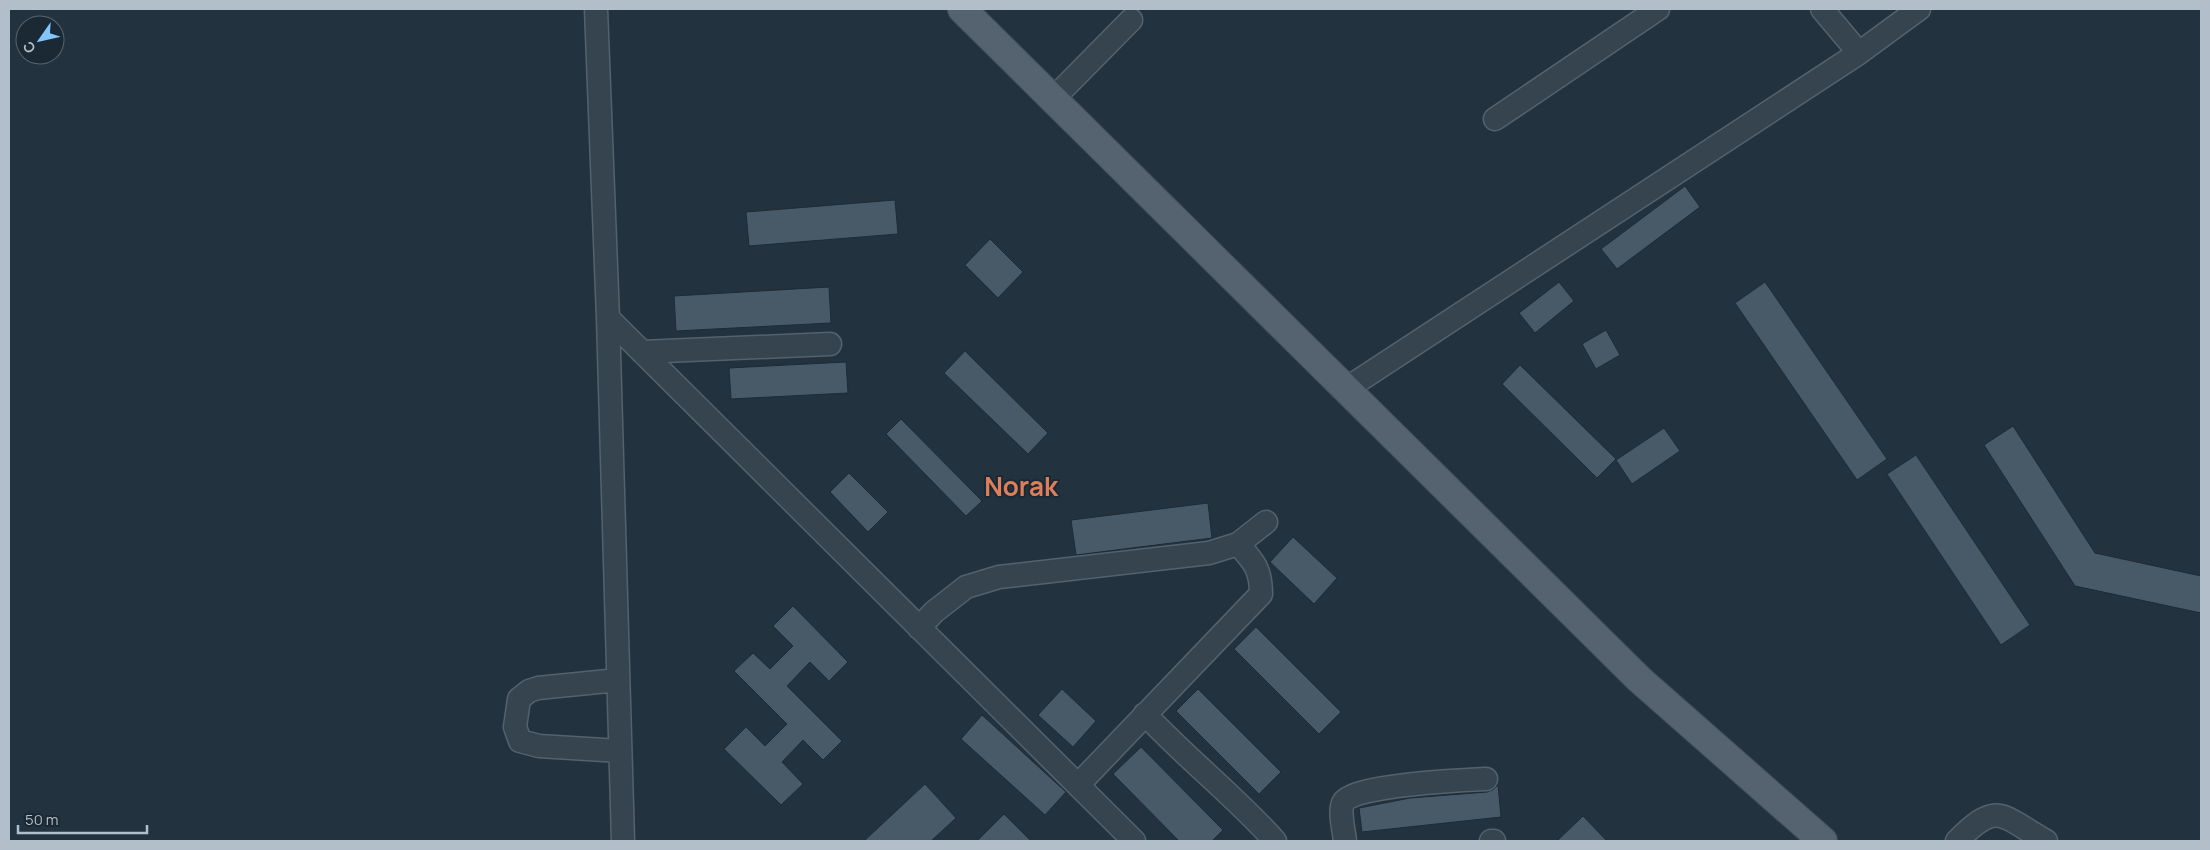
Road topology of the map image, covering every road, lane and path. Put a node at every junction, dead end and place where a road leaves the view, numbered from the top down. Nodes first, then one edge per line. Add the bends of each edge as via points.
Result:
1 (596, 9) edge
2 (962, 9) edge
3 (1658, 9) edge
4 (1822, 9) edge
5 (1919, 9) edge
6 (1131, 20) dead end
7 (1858, 53) junction
8 (1054, 99) junction
9 (1495, 120) dead end
10 (608, 318) junction
11 (830, 344) dead end
12 (642, 352) junction
13 (1346, 389) junction
14 (1266, 522) dead end
15 (1238, 544) junction
16 (919, 628) junction
17 (618, 680) junction
18 (1145, 714) junction
19 (620, 750) junction
20 (1486, 779) dead end
21 (1078, 785) junction
22 (623, 841) edge
23 (1134, 841) edge
24 (1275, 841) edge
25 (1345, 841) edge
26 (1824, 841) edge
27 (1957, 841) edge
28 (2046, 841) edge

1 - 10 street
2 - 8 main road
3 - 9 street
4 - 7 street
5 - 7 street
6 - 8 street
7 - 13 street
8 - 13 main road
10 - 12 street
10 - 17 street
11 - 12 street
12 - 16 street
13 - 26 main road via 1639,679
14 - 15 street
15 - 16 street via 1209,554 999,577 966,587
15 - 18 street via 1261,575 1262,594
16 - 21 street
17 - 19 street
17 - 19 street via 529,691 519,699 515,727 520,741 538,746
18 - 21 street
18 - 24 street via 1246,809
19 - 22 street
20 - 25 street via 1409,785 1348,796 1342,803
21 - 23 street
27 - 28 street via 1975,823 1989,815 1999,814

